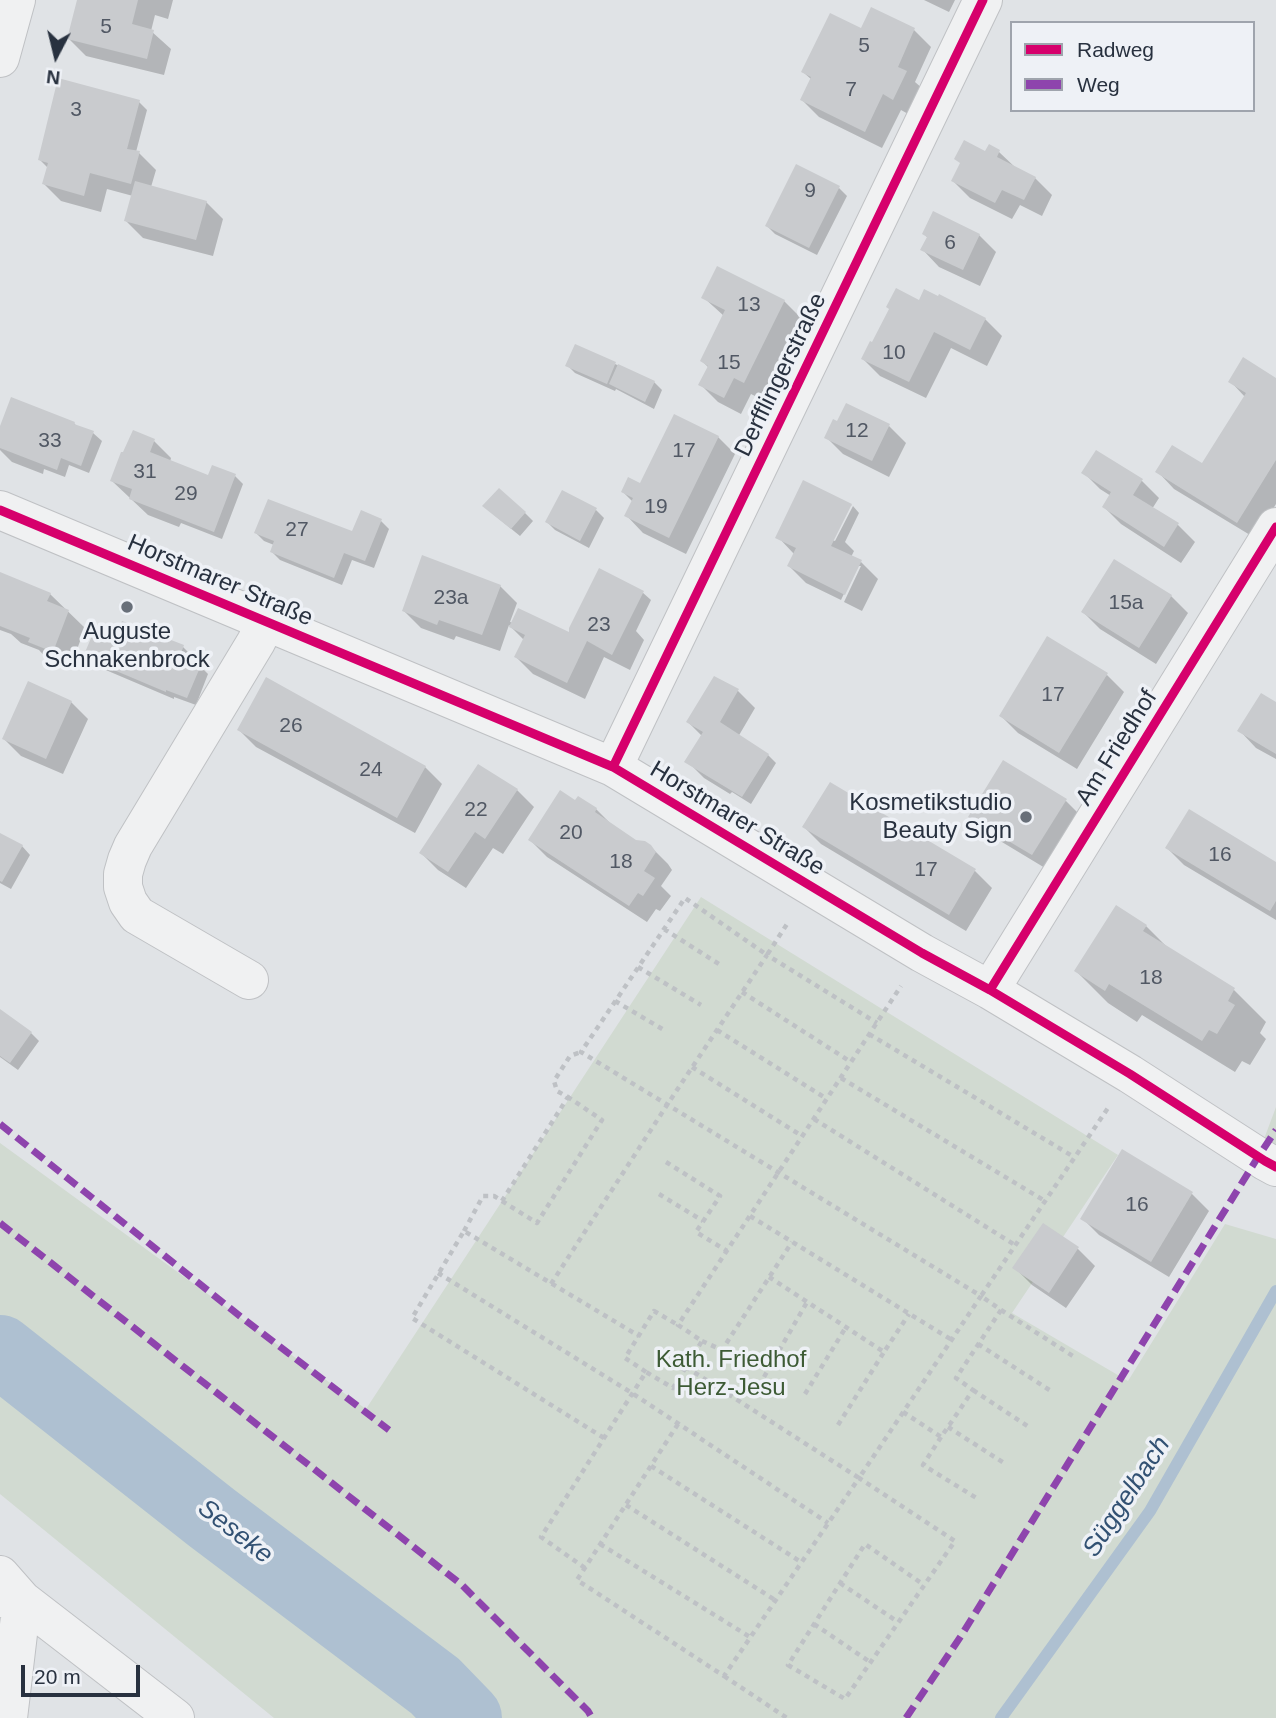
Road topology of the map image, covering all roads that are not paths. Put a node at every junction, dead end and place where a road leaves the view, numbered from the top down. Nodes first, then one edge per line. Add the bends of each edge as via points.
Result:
1 (16, 0) edge
2 (983, 0) edge
3 (0, 58) edge
4 (0, 510) edge
5 (1276, 527) edge
6 (266, 622) junction
7 (614, 767) junction
8 (249, 979) dead end
9 (990, 990) junction
10 (1271, 1164) edge
11 (7, 1591) edge
12 (8, 1718) edge
13 (175, 1718) edge

1 - 3 street
2 - 7 street, Derfflingerstraße
4 - 6 street, Horstmarer Straße
5 - 9 street, Am Friedhof
6 - 7 street, Horstmarer Straße
6 - 8 street via 133,846 123,874 123,887 136,915
7 - 9 street, Horstmarer Straße
9 - 10 street, Horstmarer Straße
11 - 12 street
11 - 13 street

